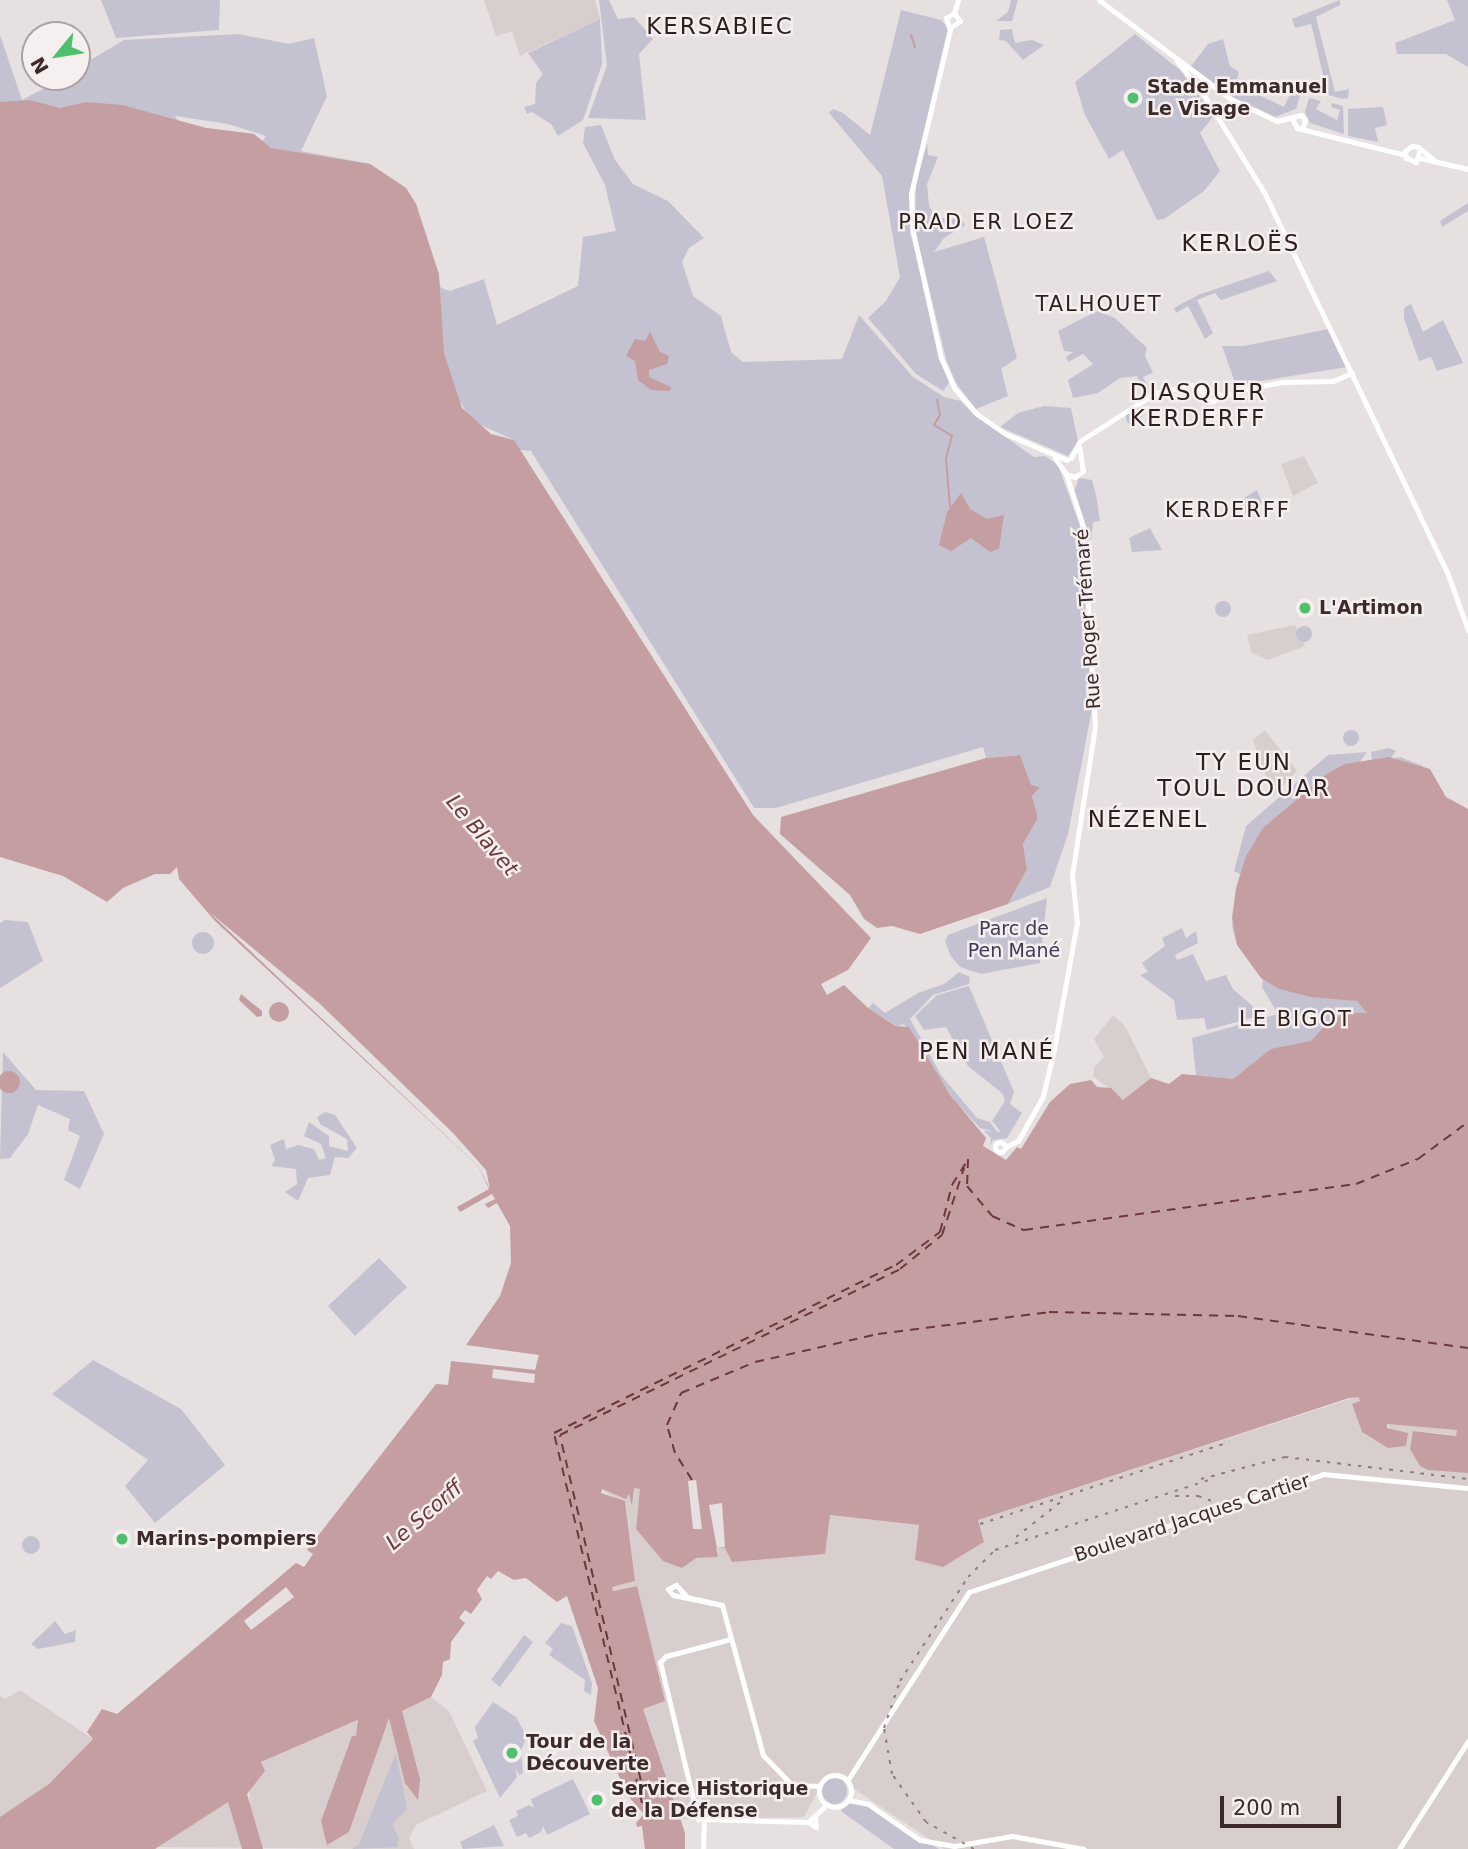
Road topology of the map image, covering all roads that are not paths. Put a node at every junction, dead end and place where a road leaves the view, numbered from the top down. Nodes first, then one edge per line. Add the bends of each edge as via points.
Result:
1 (958, 0) edge
2 (1100, 0) edge
3 (954, 13) junction
4 (951, 27) junction
5 (1177, 61) junction
6 (1208, 84) junction
7 (1199, 90) junction
8 (1205, 97) junction
9 (1290, 121) junction
10 (1304, 125) junction
11 (1420, 149) junction
12 (1406, 152) junction
13 (1420, 158) junction
14 (1433, 159) junction
15 (1468, 169) edge
16 (1352, 373) junction
17 (1079, 446) junction
18 (1055, 458) junction
19 (1069, 459) junction
20 (1080, 459) junction
21 (1065, 470) junction
22 (1075, 477) junction
23 (1072, 490) junction
24 (1468, 629) edge
25 (1004, 1147) dead end
26 (1468, 1488) edge
27 (722, 1605) junction
28 (731, 1639) junction
29 (1468, 1741) edge
30 (847, 1782) junction
31 (820, 1786) junction
32 (848, 1800) junction
33 (827, 1804) junction
34 (704, 1821) junction
35 (703, 1849) edge
36 (1084, 1849) edge
37 (1399, 1849) edge

1 - 3 street
2 - 5 street
3 - 4 street via 946,18
3 - 4 street via 960,21
4 - 18 street via 911,194 913,232 941,358 955,389 976,414
5 - 6 street
5 - 7 street
6 - 7 street
6 - 8 street
6 - 9 street via 1263,117
7 - 8 street
8 - 16 street via 1264,192 1308,292
9 - 10 street
9 - 10 street via 1301,115
10 - 12 street
11 - 12 street
11 - 13 street
11 - 14 street
12 - 13 street via 1412,162
13 - 14 street
14 - 15 street
16 - 17 street via 1333,381 1282,382 1210,396 1198,387 1180,387 1147,397
16 - 24 street via 1447,572
17 - 19 street
17 - 20 street
18 - 19 street
18 - 21 street
19 - 20 street
19 - 21 street
20 - 22 street via 1083,471
21 - 22 street
21 - 23 street, Rue Roger Trémaré
22 - 23 street
23 - 25 street, Rue Roger Trémaré via 1084,535 1096,688 1094,735 1072,875 1078,917 1047,1081 1021,1136
26 - 30 street, Boulevard Jacques Cartier via 1324,1474 965,1596
27 - 27 street via 687,1597 676,1585 668,1589 673,1595
27 - 28 street
28 - 31 street via 763,1755 792,1784
28 - 34 street via 666,1656 660,1662 696,1814
29 - 37 street
30 - 31 street via 830,1776
30 - 32 street
31 - 33 street
32 - 33 street via 840,1806
32 - 36 street via 868,1804 920,1840 954,1846 1012,1836
33 - 34 street via 808,1822
34 - 35 street

